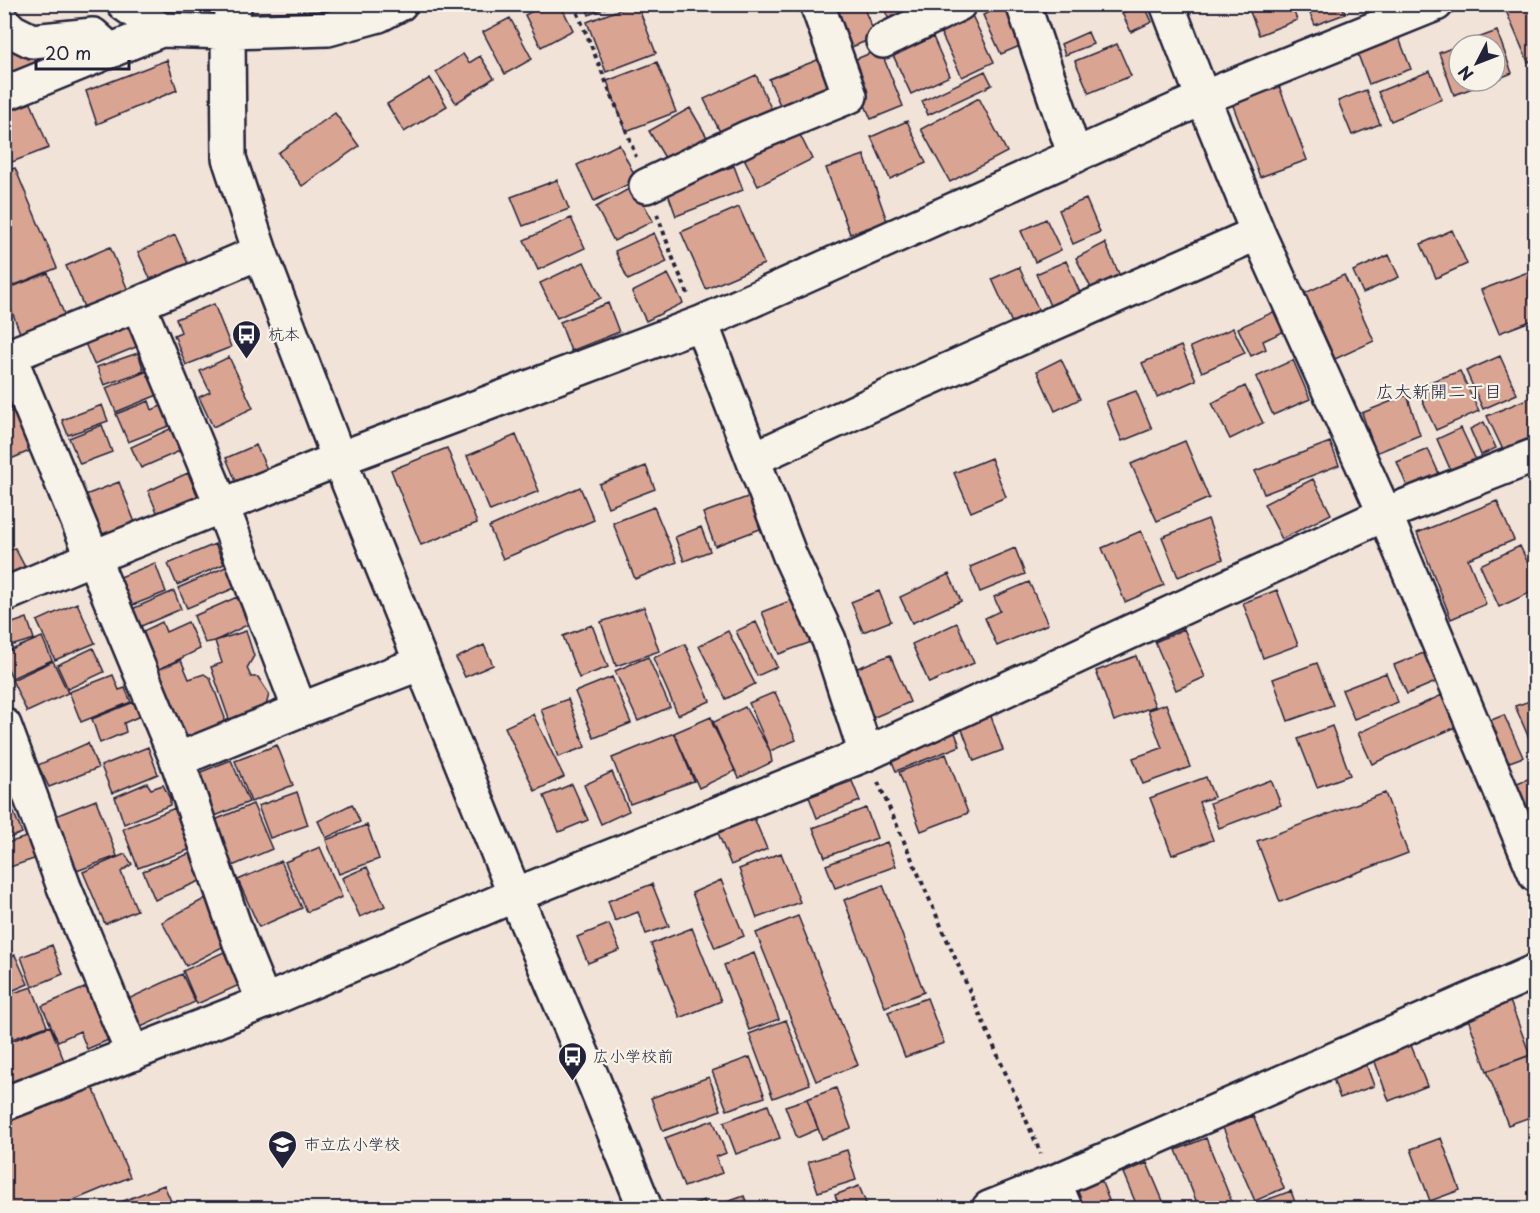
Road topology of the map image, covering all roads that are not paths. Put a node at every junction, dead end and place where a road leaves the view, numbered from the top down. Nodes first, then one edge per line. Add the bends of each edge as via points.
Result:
1 (123, 4) edge
2 (400, 4) edge
3 (817, 4) edge
4 (959, 4) edge
5 (1023, 4) edge
6 (1167, 4) edge
7 (1436, 4) edge
8 (232, 18) edge
9 (4, 23) edge
10 (161, 30) junction
11 (883, 41) dead end
12 (111, 51) junction
13 (4, 93) edge
14 (1203, 98) junction
15 (1075, 156) junction
16 (646, 186) dead end
17 (1258, 233) junction
18 (260, 252) junction
19 (138, 304) junction
20 (701, 323) junction
21 (7, 357) edge
22 (1536, 454) edge
23 (339, 459) junction
24 (753, 459) junction
25 (222, 506) junction
26 (1385, 514) junction
27 (94, 557) junction
28 (4, 596) edge
29 (422, 663) junction
30 (300, 710) junction
31 (4, 725) edge
32 (866, 754) junction
33 (177, 760) junction
34 (1536, 876) edge
35 (515, 895) junction
36 (1536, 971) edge
37 (264, 1002) junction
38 (133, 1054) junction
39 (5, 1104) edge
40 (1059, 1196) edge
41 (645, 1209) edge
42 (989, 1209) edge

1 - 10 street
2 - 8 street via 379,15 328,29
3 - 16 street via 849,96 749,137
4 - 11 street
5 - 15 street
6 - 14 street
7 - 14 street
8 - 10 street
8 - 18 street via 229,158
9 - 12 street via 32,41 93,35
10 - 12 street
12 - 13 street
14 - 15 street
14 - 17 street
15 - 20 street
17 - 24 street
17 - 26 street
18 - 19 street
18 - 23 street
19 - 21 street
19 - 25 street
20 - 23 street
20 - 24 street
21 - 27 street
22 - 26 street
23 - 25 street
23 - 29 street
24 - 32 street via 790,556 829,640
25 - 27 street
25 - 30 street
26 - 32 street
26 - 34 street
27 - 28 street
27 - 33 street
29 - 30 street
29 - 35 street
30 - 33 street
31 - 38 street
32 - 35 street
33 - 37 street
35 - 37 street
35 - 41 street
36 - 40 street
37 - 38 street
38 - 39 street
40 - 42 street

